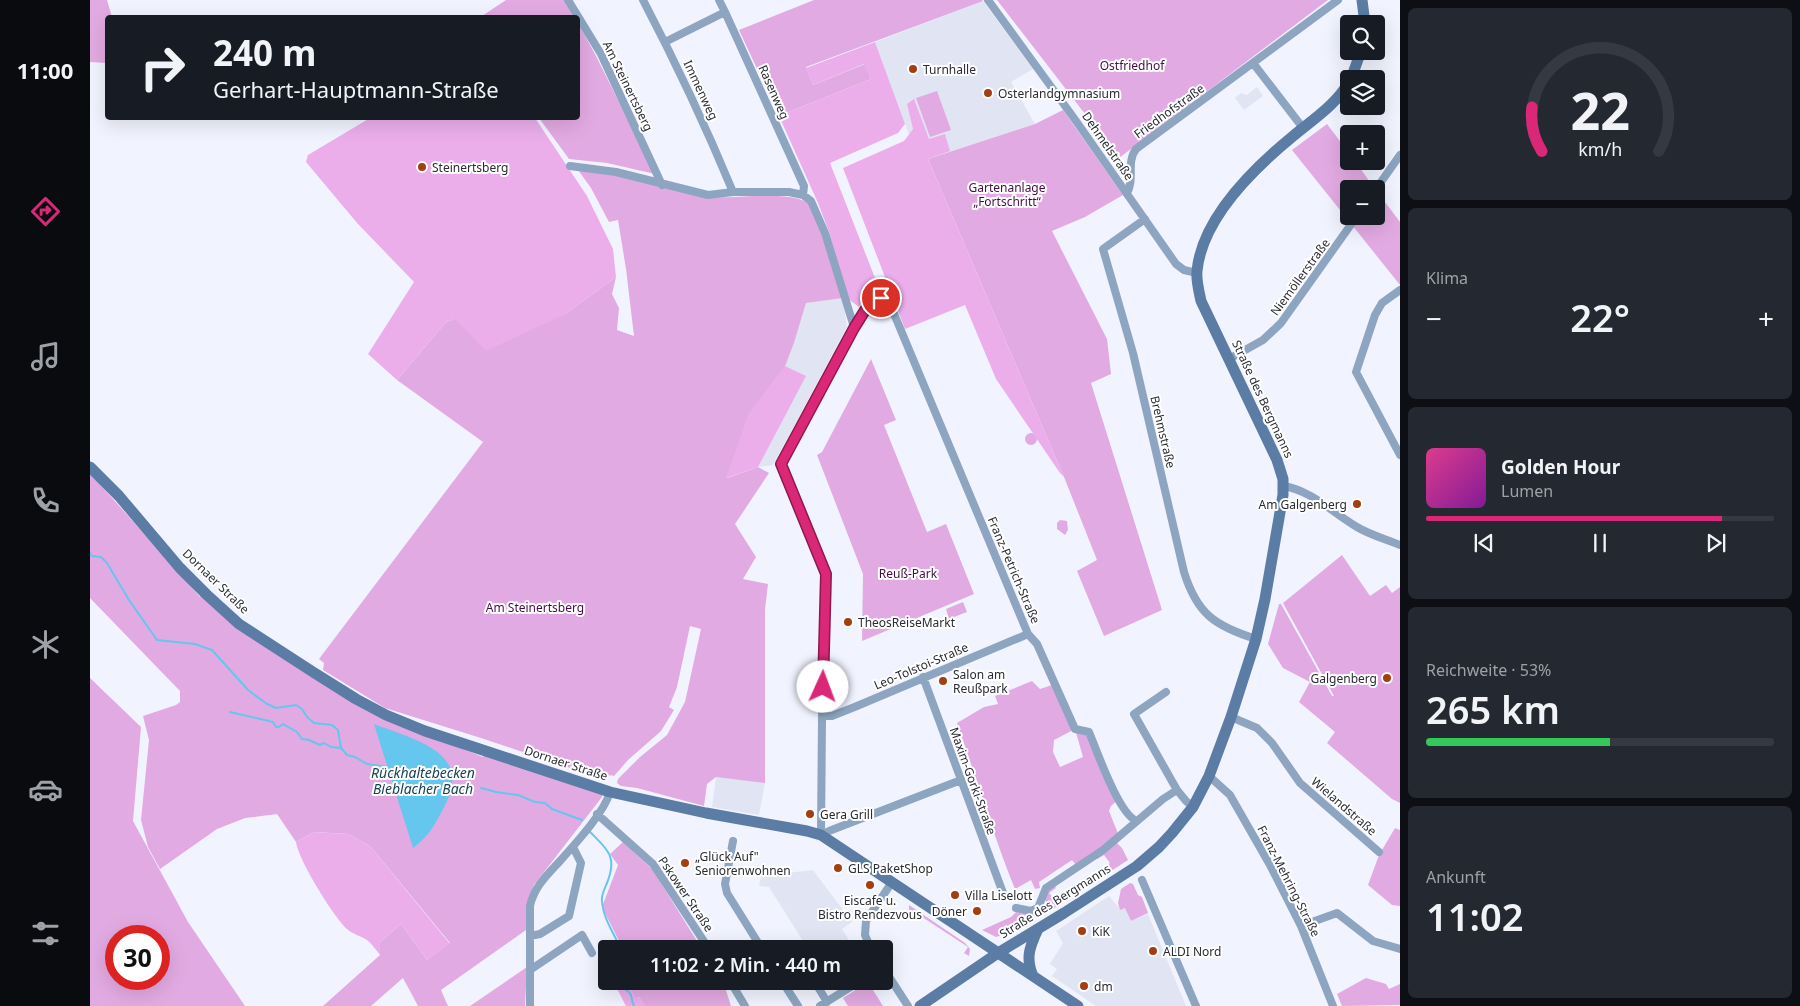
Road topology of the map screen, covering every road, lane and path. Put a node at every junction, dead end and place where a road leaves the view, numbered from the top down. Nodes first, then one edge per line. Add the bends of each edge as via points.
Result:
1 (568, 0) edge
2 (642, 0) edge
3 (719, 0) edge
4 (988, 0) edge
5 (1338, 0) edge
6 (1362, 0) edge
7 (726, 12) junction
8 (577, 15) edge
9 (1364, 15) edge
10 (580, 20) edge
11 (665, 42) junction
12 (1253, 63) junction
13 (1340, 94) edge
14 (1303, 128) junction
15 (1400, 155) edge
16 (570, 166) dead end
17 (1382, 180) edge
18 (662, 185) junction
19 (734, 192) junction
20 (1127, 193) junction
21 (803, 195) junction
22 (1145, 219) junction
23 (1351, 225) edge
24 (1197, 273) junction
25 (1400, 290) edge
26 (854, 328) junction
27 (1229, 359) junction
28 (1400, 455) edge
29 (90, 467) edge
30 (1283, 486) junction
31 (1400, 545) edge
32 (1028, 634) junction
33 (1256, 639) junction
34 (923, 677) junction
35 (1166, 692) dead end
36 (822, 716) junction
37 (1231, 718) junction
38 (1209, 776) junction
39 (961, 780) junction
40 (1177, 790) junction
41 (610, 792) junction
42 (1193, 806) junction
43 (597, 814) junction
44 (1137, 821) junction
45 (821, 836) junction
46 (733, 841) dead end
47 (573, 847) junction
48 (1379, 852) dead end
49 (1142, 880) dead end
50 (892, 882) junction
51 (1002, 893) dead end
52 (1016, 908) dead end
53 (1301, 926) junction
54 (1038, 929) junction
55 (530, 936) junction
56 (702, 940) edge
57 (756, 940) edge
58 (867, 940) edge
59 (1400, 949) edge
60 (592, 952) dead end
61 (998, 953) junction
62 (530, 970) junction
63 (1033, 976) junction
64 (893, 983) edge
65 (736, 990) edge
66 (788, 990) edge
67 (818, 990) edge
68 (846, 990) edge
69 (823, 1004) edge
70 (530, 1006) edge
71 (746, 1006) edge
72 (798, 1006) edge
73 (907, 1006) edge
74 (920, 1006) edge
75 (1078, 1006) edge
76 (1196, 1006) edge
77 (1334, 1006) edge

1 - 8 street, Am Steinertsberg
2 - 11 street, Immenweg
3 - 7 street, Rasenweg
4 - 20 street, Dehmelstraße
5 - 12 street, Friedhofstraße
6 - 9 main road
7 - 11 street
7 - 21 street, Rasenweg via 804,186
10 - 18 street, Am Steinertsberg via 601,54
11 - 19 street, Immenweg
12 - 14 street
12 - 20 street, Friedhofstraße via 1136,149 1131,160
13 - 14 main road, Straße des Bergmanns
14 - 24 main road, Straße des Bergmanns via 1236,190 1211,228 1200,254
15 - 17 street
16 - 18 street via 616,172
18 - 19 street via 708,195
19 - 21 street
20 - 22 street, Dehmelstraße
21 - 26 street via 811,201 825,233
22 - 24 street, Dehmelstraße via 1179,267
22 - 33 street, Brehmstraße via 1103,249 1133,353 1184,572 1195,599 1211,618 1222,626
23 - 27 street, Niemöllerstraße via 1281,323 1263,340
24 - 27 main road, Straße des Bergmanns via 1202,301
25 - 28 street via 1382,303 1375,315 1356,372
26 - 32 street, Franz-Petrich-Straße via 872,299 881,298 892,309
26 - 36 street via 781,464 826,574
27 - 30 main road, Straße des Bergmanns via 1277,460
29 - 41 main road, Dornaer Straße via 206,594 240,624 305,668 356,699 425,731
30 - 31 street via 1304,492 1357,527
30 - 33 main road, Straße des Bergmanns
32 - 34 street, Leo-Tolstoi-Straße
32 - 44 street, Franz-Petrich-Straße via 1036,644 1075,729 1089,732 1118,800 1131,819
33 - 37 main road, Straße des Bergmanns
34 - 36 street, Leo-Tolstoi-Straße via 832,716
34 - 39 street, Maxim-Gorki-Straße
35 - 40 street via 1134,714
36 - 45 street
37 - 38 main road, Straße des Bergmanns
37 - 48 street, Wielandstraße via 1257,728 1272,743 1300,783
38 - 42 main road, Straße des Bergmanns
38 - 53 street, Franz-Mehring-Straße via 1230,795
39 - 45 street
39 - 51 street, Maxim-Gorki-Straße
40 - 42 street
40 - 44 street, Straße des Bergmanns
41 - 43 street
41 - 45 main road, Dornaer Straße
42 - 54 main road, Straße des Bergmanns via 1172,833 1144,860
43 - 47 street
43 - 56 street, Pskower Straße via 653,864
44 - 52 street, Straße des Bergmanns via 1103,850 1046,888 1038,908 1031,911
45 - 50 main road, Dornaer Straße
46 - 57 street via 724,884
47 - 55 street via 533,894
47 - 55 street via 581,863 569,916 540,934
49 - 76 street
50 - 58 street via 866,921
50 - 61 main road, Dornaer Straße
53 - 59 street via 1337,913 1372,942
53 - 77 street, Franz-Mehring-Straße
54 - 61 main road, Straße des Bergmanns
54 - 63 main road via 1028,956
55 - 62 street
60 - 62 street via 582,935
61 - 63 main road, Dornaer Straße
61 - 74 main road, Straße des Bergmanns
62 - 70 street
63 - 75 main road, Dornaer Straße
64 - 73 street
65 - 71 street
66 - 72 street
67 - 69 street
68 - 69 street

